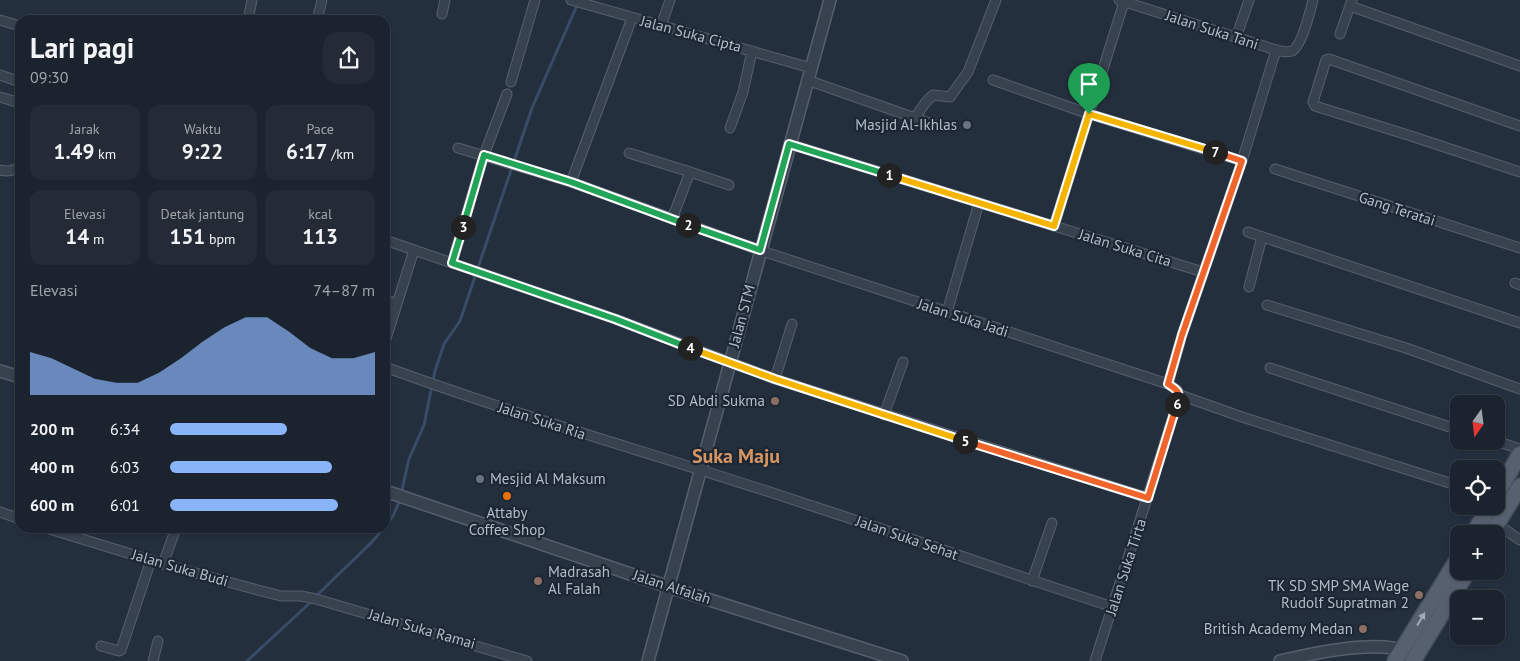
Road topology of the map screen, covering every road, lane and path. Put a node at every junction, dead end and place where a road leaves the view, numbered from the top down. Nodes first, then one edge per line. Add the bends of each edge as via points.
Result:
1 (252, 0) edge
2 (322, 0) edge
3 (445, 0) edge
4 (535, 0) edge
5 (571, 0) edge
6 (670, 0) edge
7 (830, 0) edge
8 (996, 0) edge
9 (1249, 0) edge
10 (1313, 0) edge
11 (1122, 1) edge
12 (1351, 3) edge
13 (442, 14) dead end
14 (249, 15) edge
15 (318, 15) edge
16 (632, 18) junction
17 (0, 20) edge
18 (15, 24) edge
19 (661, 26) junction
20 (1340, 34) dead end
21 (1236, 38) junction
22 (1276, 50) junction
23 (752, 51) junction
24 (1520, 66) edge
25 (811, 68) junction
26 (0, 76) edge
27 (15, 80) edge
28 (807, 80) junction
29 (993, 80) dead end
30 (510, 82) dead end
31 (506, 94) dead end
32 (0, 97) edge
33 (15, 102) edge
34 (1089, 114) junction
35 (915, 118) junction
36 (935, 125) dead end
37 (1520, 126) edge
38 (730, 128) dead end
39 (789, 144) junction
40 (458, 148) dead end
41 (629, 153) dead end
42 (484, 155) junction
43 (1242, 161) junction
44 (1275, 169) dead end
45 (0, 170) edge
46 (15, 170) edge
47 (690, 172) junction
48 (1520, 172) edge
49 (571, 182) junction
50 (729, 184) dead end
51 (979, 203) junction
52 (672, 219) junction
53 (1054, 226) junction
54 (1248, 232) dead end
55 (1262, 238) junction
56 (390, 242) edge
57 (1520, 248) edge
58 (414, 250) junction
59 (760, 250) junction
60 (452, 263) junction
61 (1203, 272) junction
62 (1249, 287) dead end
63 (390, 301) edge
64 (396, 304) junction
65 (1267, 305) dead end
66 (947, 312) junction
67 (1520, 323) edge
68 (792, 324) dead end
69 (390, 325) edge
70 (729, 362) junction
71 (903, 362) dead end
72 (1270, 368) dead end
73 (390, 369) edge
74 (0, 371) edge
75 (15, 376) edge
76 (775, 379) junction
77 (1168, 384) junction
78 (1520, 389) edge
79 (1180, 395) junction
80 (884, 415) junction
81 (1450, 427) edge
82 (1505, 444) edge
83 (1520, 448) edge
84 (1520, 454) edge
85 (701, 470) junction
86 (1505, 480) edge
87 (1450, 483) edge
88 (1519, 489) edge
89 (390, 493) edge
90 (1148, 498) junction
91 (0, 512) edge
92 (15, 517) edge
93 (1052, 522) dead end
94 (1496, 525) edge
95 (62, 533) edge
96 (174, 533) edge
97 (1505, 534) edge
98 (1520, 540) edge
99 (151, 560) junction
100 (163, 564) junction
101 (1450, 574) edge
102 (1462, 580) edge
103 (1032, 581) junction
104 (669, 587) junction
105 (316, 599) joint
106 (1113, 607) junction
107 (158, 641) dead end
108 (101, 646) dead end
109 (1407, 657) edge
110 (153, 661) edge
111 (527, 661) edge
112 (648, 661) edge
113 (902, 661) edge
114 (1095, 661) edge
115 (1280, 661) edge

1 - 14 street
2 - 15 street
3 - 13 street
4 - 30 street
5 - 16 street, Jalan Suka Cipta
6 - 19 street
7 - 25 street, Jalan STM
8 - 35 street via 963,81 950,97 933,96
9 - 21 street
10 - 22 street via 1299,44 1288,52
11 - 21 street, Jalan Suka Tani
11 - 34 street
12 - 20 street
12 - 24 street
16 - 19 street, Jalan Suka Cipta
16 - 49 street
17 - 18 street
19 - 23 street, Jalan Suka Cipta
21 - 22 street, Jalan Suka Tani
22 - 43 street
23 - 25 street, Jalan Suka Cipta
23 - 38 street via 743,92
25 - 28 street, Jalan STM
26 - 27 street
28 - 35 street
28 - 39 street, Jalan STM
29 - 34 street
31 - 42 street
32 - 33 street
34 - 43 street
34 - 53 street
35 - 36 street
37 - 48 street via 1329,58 1313,102 1315,106
39 - 51 street, Jalan Suka Cita
39 - 59 street, Jalan STM
40 - 42 street, Jalan Suka Jadi
41 - 47 street
42 - 49 street, Jalan Suka Jadi
42 - 60 street
43 - 61 street
44 - 57 street, Gang Teratai
45 - 46 street
47 - 50 street
47 - 52 street
49 - 52 street, Jalan Suka Jadi
51 - 53 street, Jalan Suka Cita
51 - 66 street
52 - 59 street, Jalan Suka Jadi
53 - 61 street, Jalan Suka Cita
54 - 55 street
55 - 62 street
55 - 67 street
56 - 58 street
58 - 60 street
58 - 64 street
59 - 66 street, Jalan Suka Jadi
59 - 70 street, Jalan STM
60 - 70 street
61 - 77 street
63 - 64 street
64 - 69 street
65 - 78 street via 1406,348
66 - 77 street, Jalan Suka Jadi
68 - 76 street
70 - 76 street
70 - 85 street, Jalan STM
71 - 80 street
72 - 81 street
73 - 85 street, Jalan Suka Ria via 451,392
74 - 75 street
76 - 80 street
77 - 79 street
79 - 87 street
79 - 90 street, Jalan Suka Tirta
80 - 90 street
82 - 83 street
84 - 86 main road
85 - 103 street, Jalan Suka Sehat
85 - 104 street, Jalan STM
88 - 94 main road
89 - 104 street, Jalan Alfalah
90 - 106 street, Jalan Suka Tirta
91 - 92 street
93 - 103 street
95 - 99 street, Jalan Suka Budi
96 - 100 street
97 - 98 street
99 - 100 street, Jalan Suka Budi
99 - 108 street via 121,650
100 - 105 street, Jalan Suka Budi via 282,596
109 -> 101 main road
102 - 109 main road
103 - 106 street, Jalan Suka Sehat
104 - 112 street, Jalan STM
104 - 113 street, Jalan Alfalah
105 - 111 street, Jalan Suka Ramai
106 - 114 street, Jalan Suka Tirta
107 - 110 street
109 - 115 street via 1384,646 1307,654

